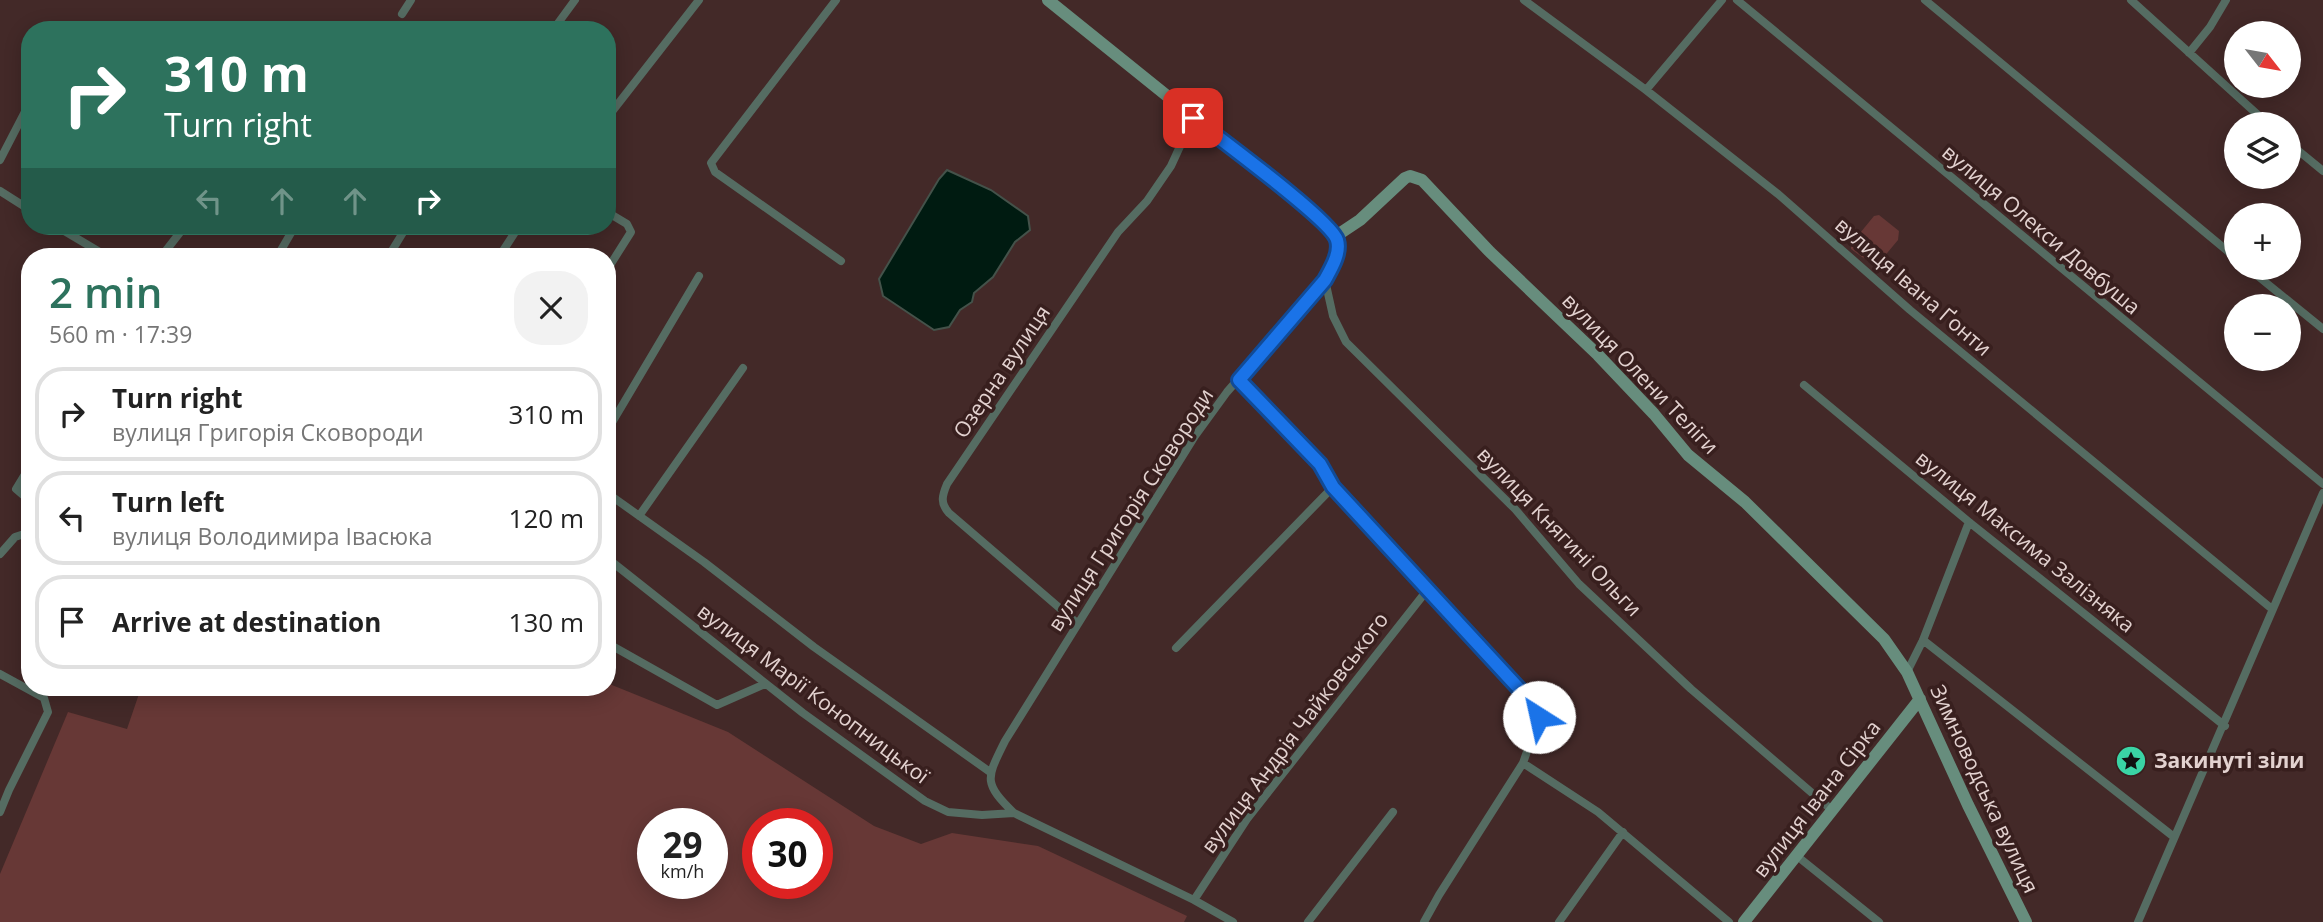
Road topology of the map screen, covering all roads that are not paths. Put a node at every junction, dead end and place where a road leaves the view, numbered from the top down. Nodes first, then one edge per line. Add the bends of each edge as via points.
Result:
1 (411, 0) edge
2 (575, 0) edge
3 (699, 0) edge
4 (836, 0) edge
5 (1048, 0) edge
6 (1524, 0) edge
7 (1722, 0) edge
8 (1737, 0) edge
9 (1925, 0) edge
10 (2131, 0) edge
11 (2227, 0) edge
12 (402, 14) dead end
13 (560, 21) edge
14 (2189, 53) junction
15 (1646, 90) junction
16 (616, 106) edge
17 (2255, 112) edge
18 (1193, 118) junction
19 (21, 119) edge
20 (2301, 154) edge
21 (0, 160) edge
22 (2323, 171) edge
23 (0, 191) edge
24 (21, 204) edge
25 (616, 217) edge
26 (1334, 234) junction
27 (71, 235) edge
28 (93, 248) edge
29 (2224, 248) edge
30 (616, 256) edge
31 (841, 261) dead end
32 (699, 276) dead end
33 (1325, 280) junction
34 (2263, 280) edge
35 (2323, 328) edge
36 (743, 368) dead end
37 (1239, 380) junction
38 (1804, 385) dead end
39 (616, 416) edge
40 (2323, 484) edge
41 (1333, 487) junction
42 (2323, 493) edge
43 (616, 500) edge
44 (639, 516) junction
45 (1969, 522) junction
46 (21, 535) edge
47 (0, 554) edge
48 (616, 565) edge
49 (1428, 589) junction
50 (2272, 609) junction
51 (1075, 621) junction
52 (1923, 640) junction
53 (616, 648) edge
54 (1176, 648) dead end
55 (1907, 672) junction
56 (0, 674) edge
57 (765, 684) junction
58 (21, 685) edge
59 (40, 696) edge
60 (1920, 699) junction
61 (2225, 726) junction
62 (1523, 763) junction
63 (990, 772) junction
64 (1833, 811) junction
65 (0, 812) edge
66 (1393, 812) dead end
67 (1014, 813) junction
68 (1623, 832) junction
69 (2174, 837) junction
70 (1797, 856) junction
71 (1194, 901) junction
72 (1233, 922) edge
73 (1308, 922) edge
74 (1424, 922) edge
75 (1559, 922) edge
76 (1729, 922) edge
77 (1744, 922) edge
78 (1879, 922) edge
79 (2026, 922) edge
80 (2138, 922) edge

1 - 12 street
2 - 13 street
3 - 16 street
4 - 31 street via 711,163 715,172
5 - 18 street
6 - 15 street, вулиця Івана Ґонти
7 - 15 street
8 - 40 street, вулиця Олекси Довбуша
9 - 29 street
10 - 14 street
11 - 14 street
14 - 17 street
15 - 50 street, вулиця Івана Ґонти via 1778,194 1910,310
18 - 26 street
18 - 51 street, Озерна вулиця via 1171,166 1118,232 942,495 949,513
19 - 21 street
20 - 22 street
23 - 24 street
25 - 30 street via 627,223 631,232
26 - 33 street, вулиця Григорія Сковороди via 1336,256
26 - 55 street, вулиця Олени Теліги via 1354,225 1405,178 1422,180 1598,355 1688,455 1732,490 1884,639
27 - 28 street
32 - 39 street
33 - 37 street, вулиця Григорія Сковороди
33 - 64 street, вулиця Княгині Ольги via 1333,316 1346,342 1515,509 1579,584 1691,689
34 - 35 street
36 - 44 street
37 - 41 street via 1320,464
37 - 51 street, вулиця Григорія Сковороди via 1195,436
38 - 45 street, вулиця Максима Залізняка
41 - 49 street
41 - 54 street
42 - 50 street
43 - 44 street
44 - 63 street
45 - 52 street
45 - 61 street, вулиця Максима Залізняка
46 - 47 street
48 - 57 street, вулиця Марії Конопницької
49 - 62 street via 1535,706 1539,717
49 - 71 street, вулиця Андрія Чайковського via 1247,819
50 - 61 street
51 - 63 street, вулиця Григорія Сковороди
52 - 55 street
52 - 69 street
53 - 57 street via 717,705
55 - 60 street, Зимноводська вулиця
56 - 58 street
57 - 67 street, вулиця Марії Конопницької via 925,802 948,812
59 - 65 street via 48,712
60 - 64 street, вулиця Івана Сірка
60 - 79 street, Зимноводська вулиця
61 - 69 street
62 - 68 street
62 - 74 street
63 - 67 street via 996,794
64 - 70 street, вулиця Івана Сірка
66 - 73 street
67 - 71 street
68 - 75 street
68 - 76 street
69 - 80 street
70 - 77 street, вулиця Івана Сірка
70 - 78 street
71 - 72 street

